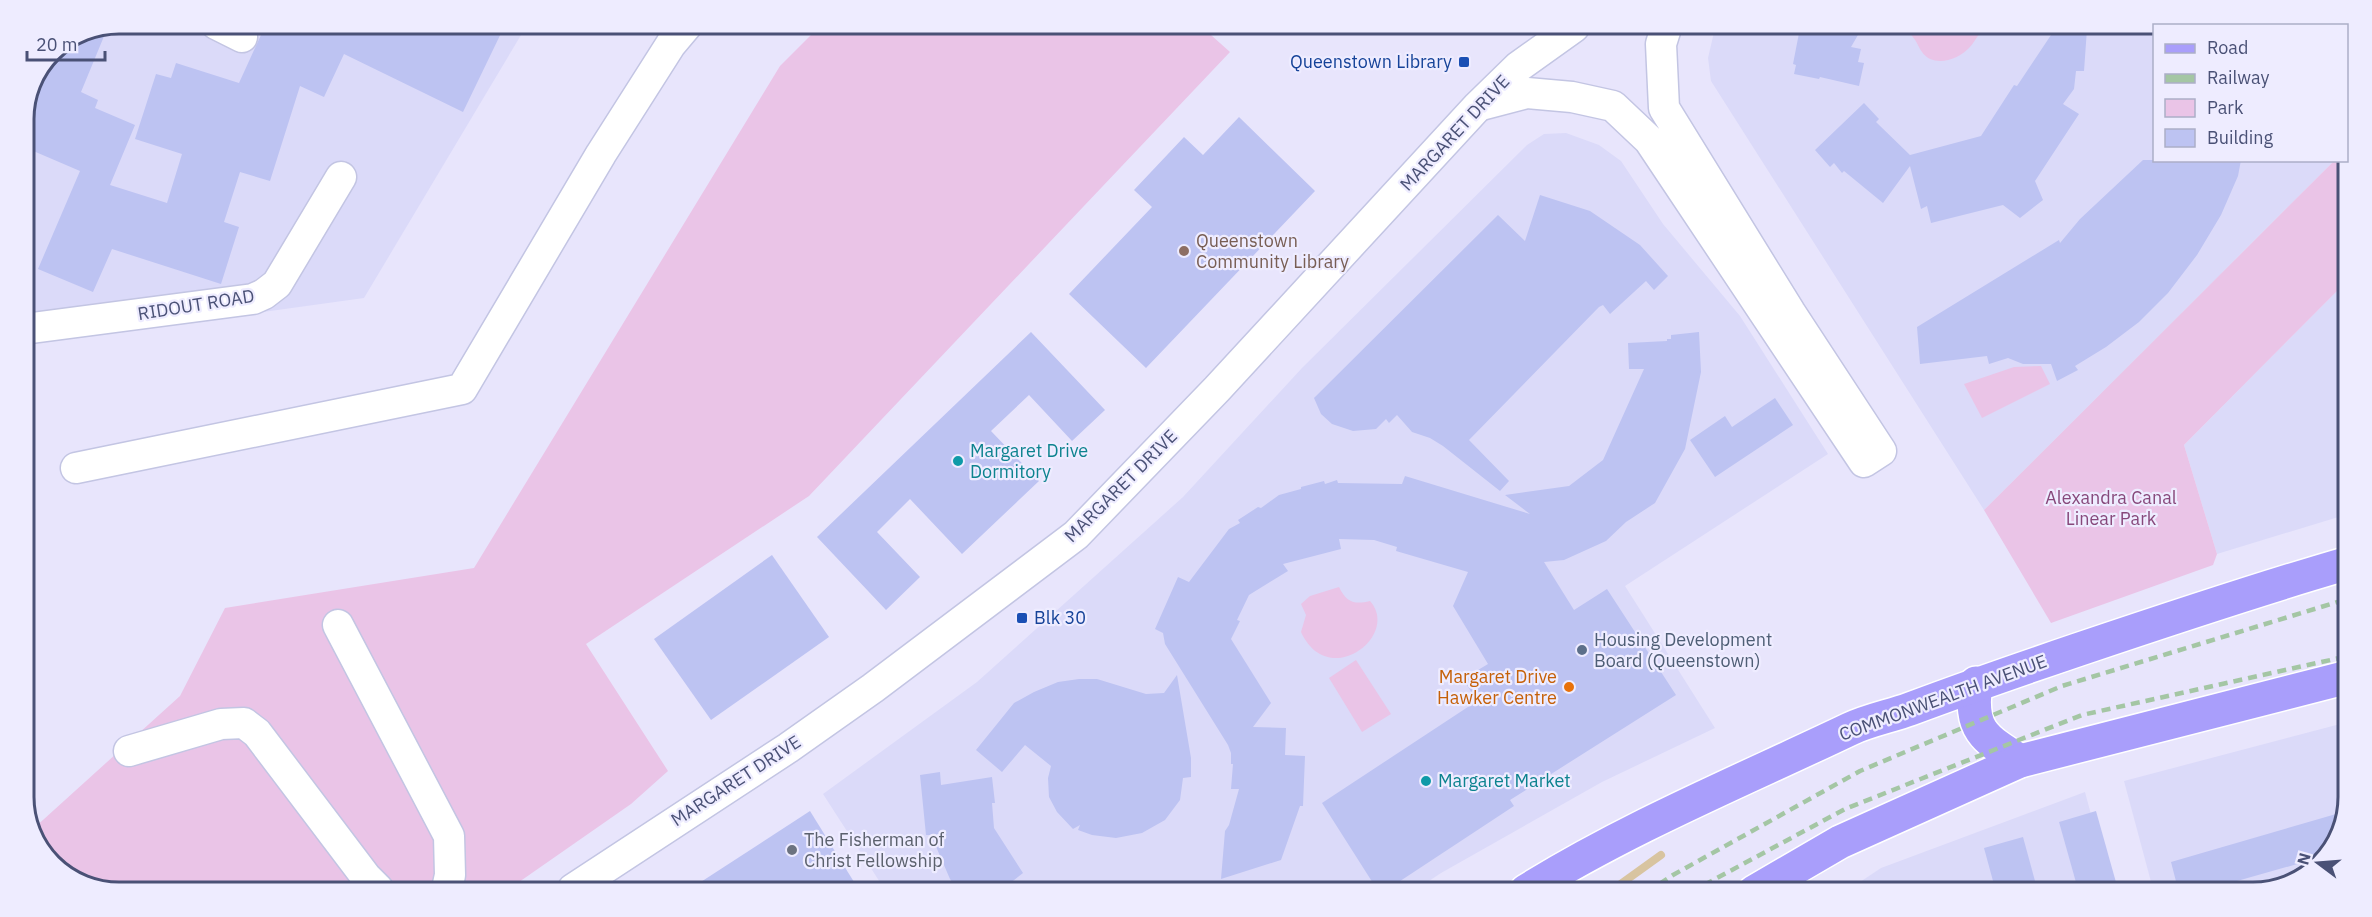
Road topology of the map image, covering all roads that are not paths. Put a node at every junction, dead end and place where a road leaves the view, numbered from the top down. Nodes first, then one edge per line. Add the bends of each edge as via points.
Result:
1 (679, 34) edge
2 (1564, 34) edge
3 (1664, 34) edge
4 (1478, 105) junction
5 (341, 177) dead end
6 (34, 329) edge
7 (76, 468) dead end
8 (2338, 566) edge
9 (338, 625) dead end
10 (2338, 680) edge
11 (1977, 683) junction
12 (129, 751) dead end
13 (2020, 761) junction
14 (371, 882) edge
15 (448, 882) edge
16 (584, 882) edge
17 (1541, 882) edge
18 (1771, 882) edge

1 - 7 street via 601,154 462,390
2 - 4 street, MARGARET DRIVE via 1518,67
3 - 4 street via 1661,44 1664,108 1881,451 1864,462 1649,140 1613,106 1527,93
4 - 16 street, MARGARET DRIVE via 1217,389 1076,535 788,748
5 - 6 street, RIDOUT ROAD via 277,284 264,294
8 - 11 main road, COMMONWEALTH AVENUE
9 - 15 street via 449,837
10 - 13 main road
11 - 13 main road via 1973,704 1980,731
11 - 17 main road, COMMONWEALTH AVENUE via 1851,728 1634,830
12 - 14 street via 221,724 244,723 256,733
13 - 18 main road via 1840,842

